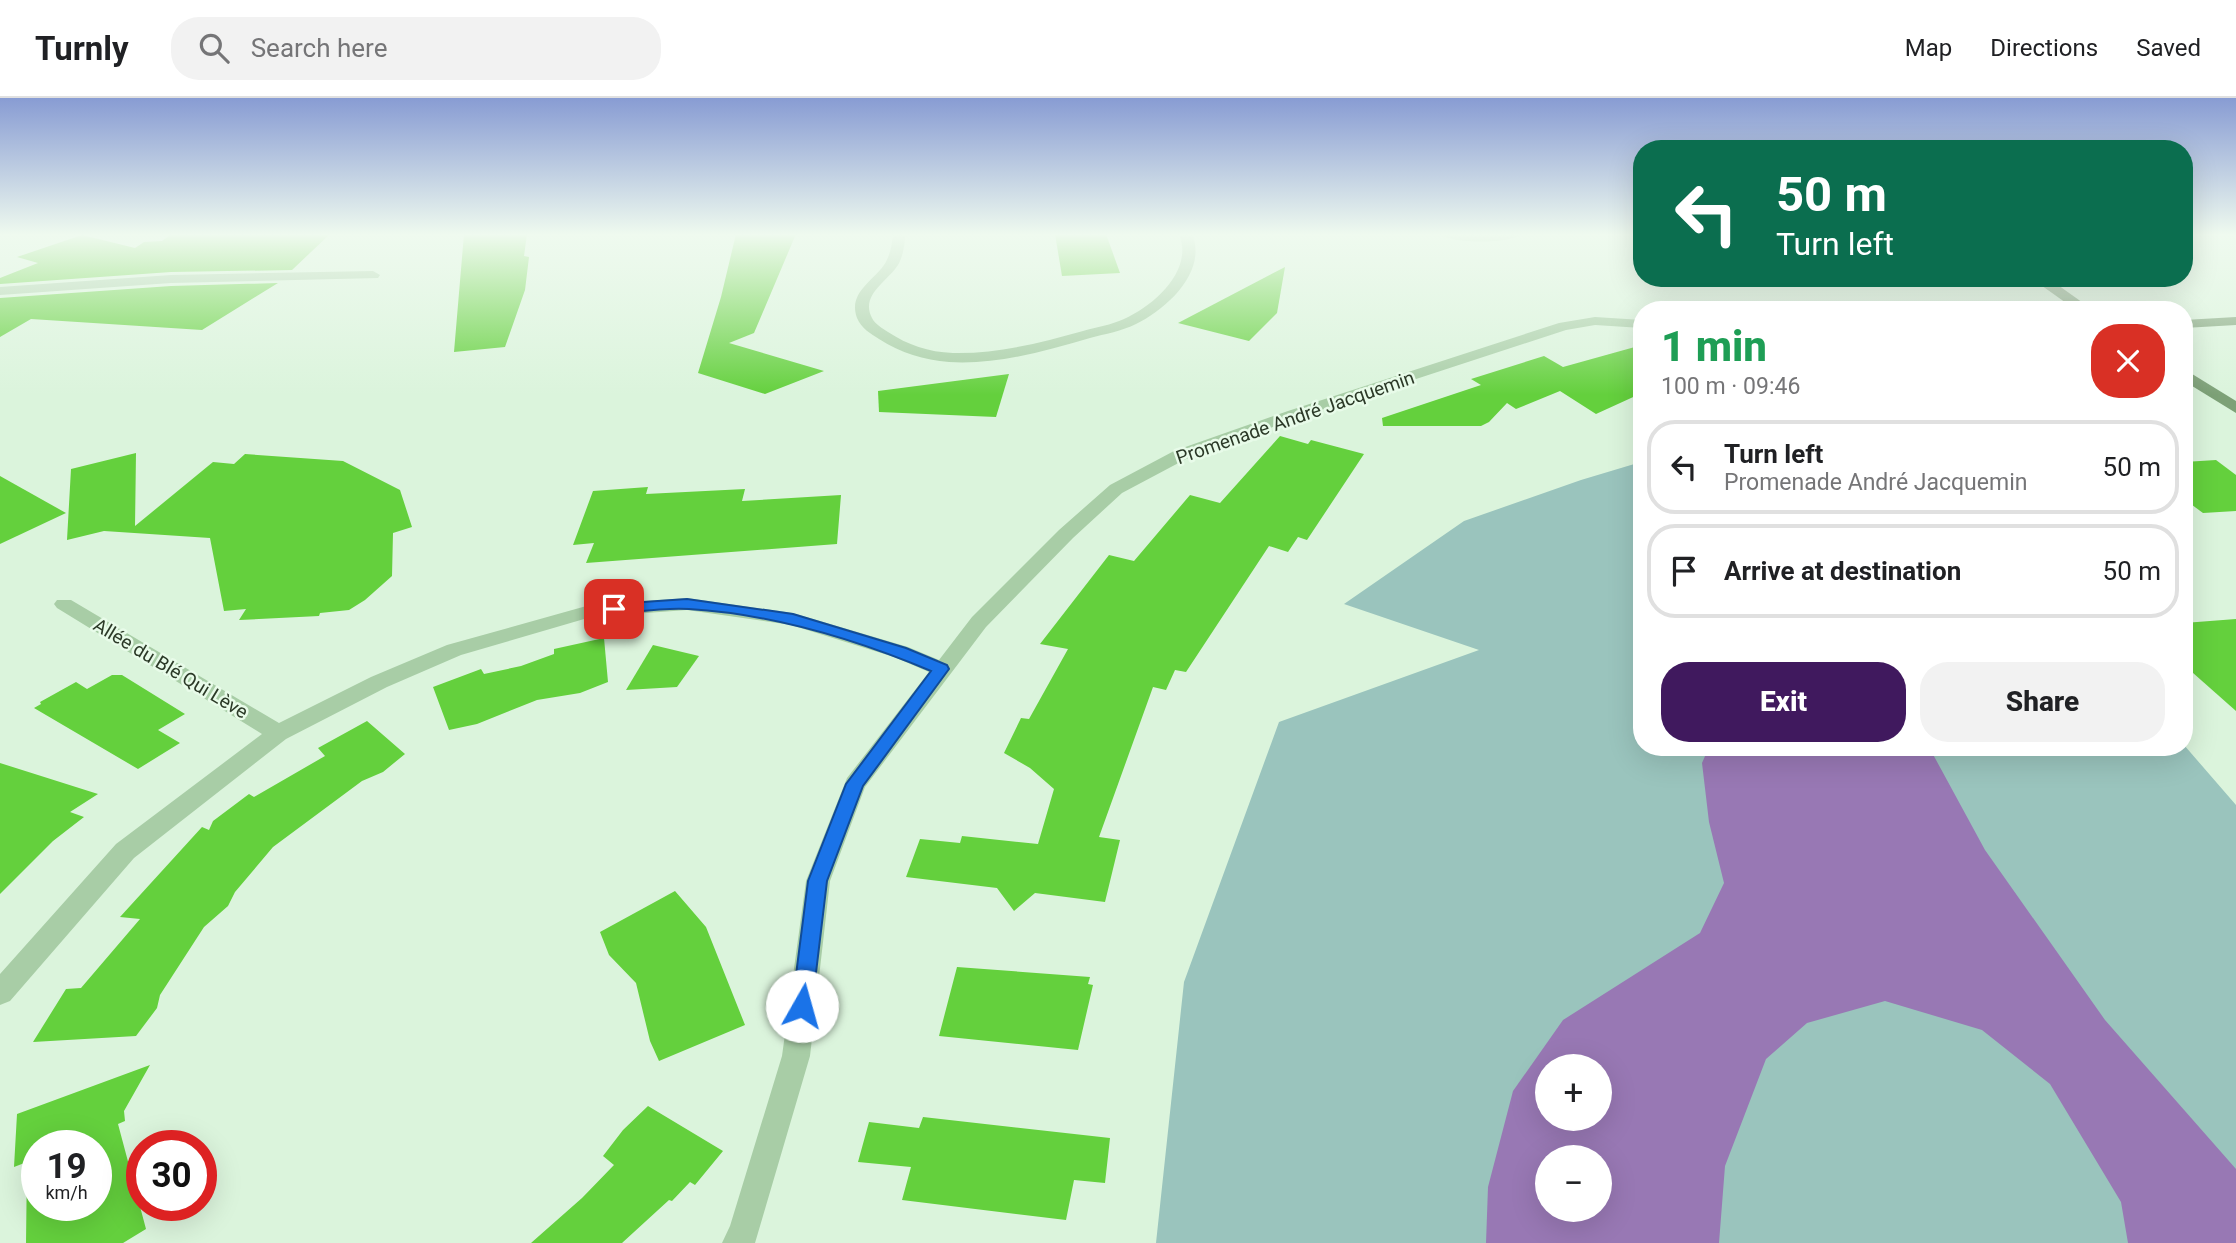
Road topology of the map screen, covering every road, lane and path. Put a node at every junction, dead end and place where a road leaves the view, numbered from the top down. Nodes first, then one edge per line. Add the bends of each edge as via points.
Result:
1 (51, 287) edge
2 (869, 287) edge
3 (1172, 287) edge
4 (2052, 287) edge
5 (0, 291) edge
6 (2072, 301) edge
7 (2236, 321) edge
8 (1633, 323) edge
9 (2193, 323) edge
10 (2193, 380) edge
11 (2236, 408) edge
12 (64, 604) dead end
13 (941, 669) junction
14 (278, 733) junction
15 (0, 993) edge
16 (738, 1243) edge

1 - 5 street
2 - 3 street via 860,303 865,321 893,345 934,356 981,357 1040,348 1132,320
4 - 6 street
7 - 9 street
8 - 13 street, Promenade André Jacquemin via 1595,321 1564,327 1180,455 1116,489 979,622
10 - 11 street
12 - 14 street, Allée du Blé Qui Lève
13 - 14 street via 793,619 687,604 590,611 454,650
13 - 16 street, Promenade André Jacquemin via 855,784 817,881 796,1056
14 - 15 street via 125,851

